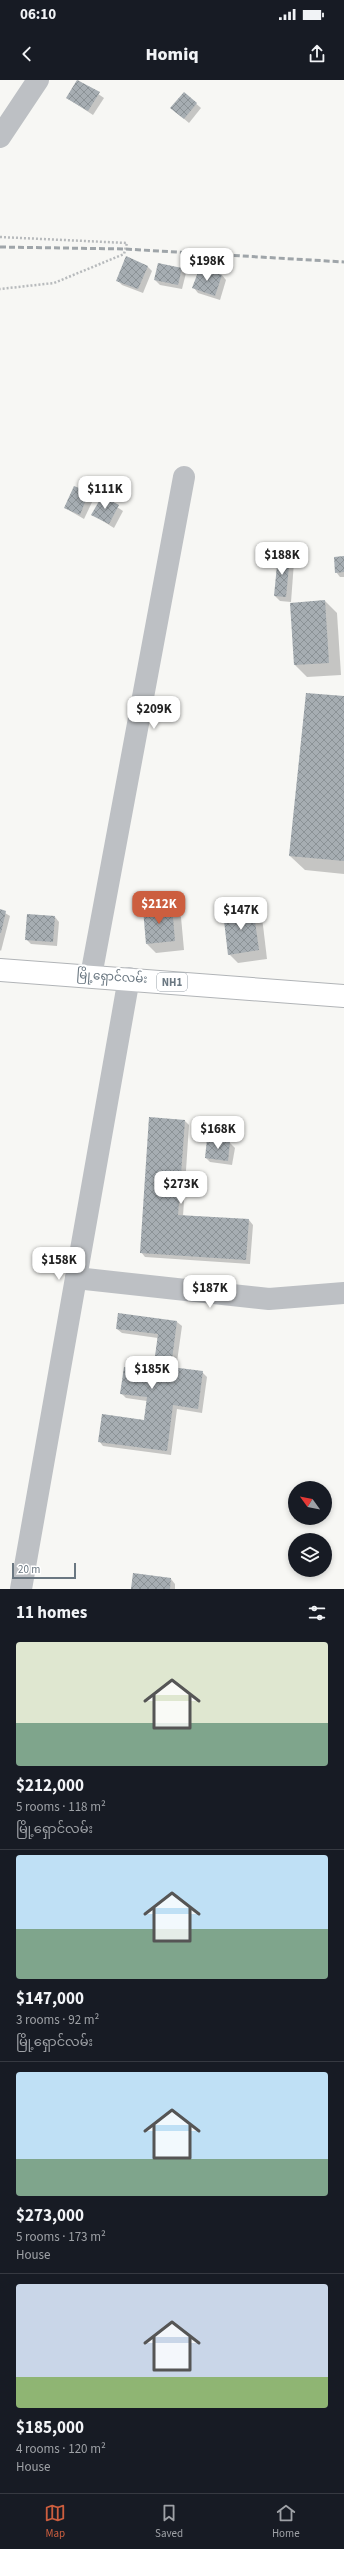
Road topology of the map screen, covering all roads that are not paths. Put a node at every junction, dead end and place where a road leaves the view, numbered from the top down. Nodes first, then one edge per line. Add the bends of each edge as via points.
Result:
1 (38, 80) edge
2 (0, 137) edge
3 (184, 477) dead end
4 (0, 970) edge
5 (91, 976) junction
6 (129, 978) junction
7 (344, 996) edge
8 (76, 1278) junction
9 (344, 1293) edge
10 (21, 1589) edge

1 - 2 street
3 - 5 street
4 - 5 highway, မြို့ရှောင်လမ်း / NH1
5 - 6 highway, မြို့ရှောင်လမ်း / NH1
6 - 7 highway, မြို့ရှောင်လမ်း / NH1
6 - 8 street
8 - 9 street via 269,1299
8 - 10 street

